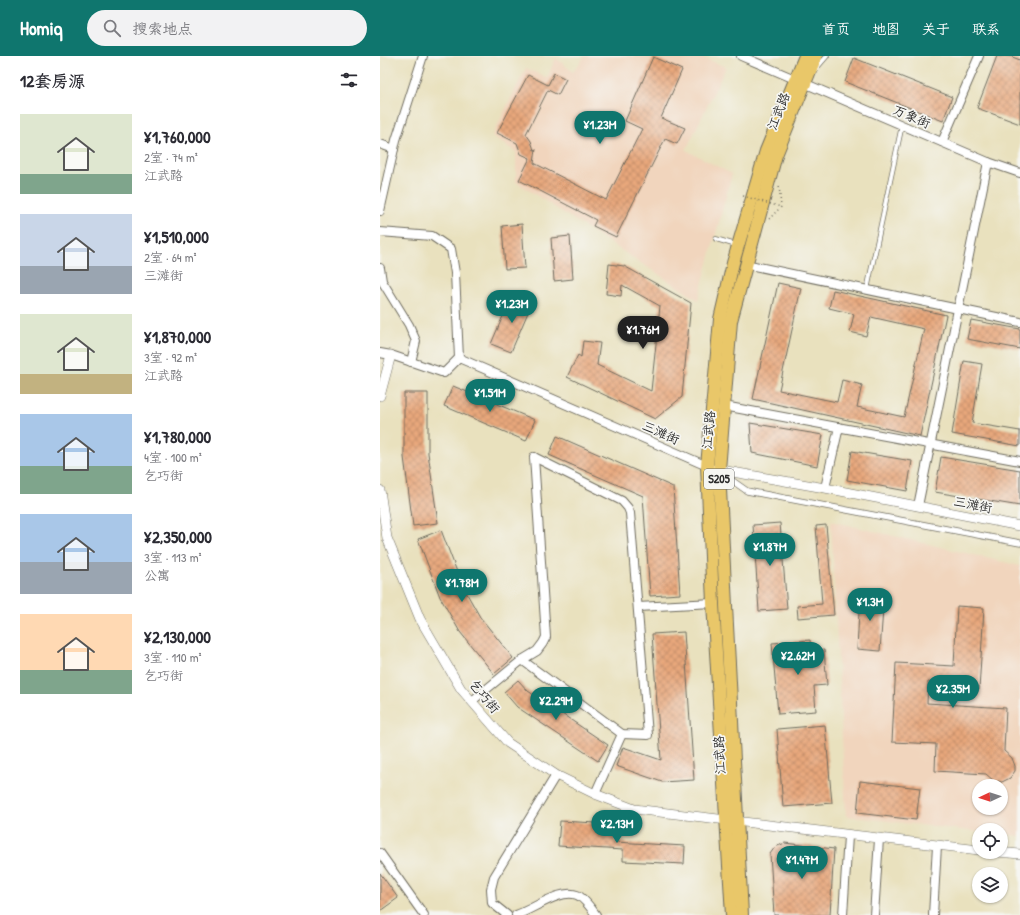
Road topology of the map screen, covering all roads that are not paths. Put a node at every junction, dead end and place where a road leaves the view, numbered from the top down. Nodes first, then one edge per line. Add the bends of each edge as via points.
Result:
1 (423, 56) edge
2 (740, 56) edge
3 (805, 56) edge
4 (816, 56) edge
5 (827, 56) edge
6 (979, 56) edge
7 (800, 81) junction
8 (902, 125) junction
9 (942, 142) junction
10 (380, 144) edge
11 (394, 149) junction
12 (988, 162) junction
13 (1020, 173) edge
14 (380, 211) edge
15 (380, 232) edge
16 (716, 239) dead end
17 (739, 245) junction
18 (745, 264) junction
19 (380, 268) edge
20 (867, 290) junction
21 (958, 309) junction
22 (1020, 322) edge
23 (380, 353) edge
24 (391, 355) junction
25 (459, 358) junction
26 (411, 362) junction
27 (380, 396) edge
28 (724, 406) junction
29 (839, 427) junction
30 (930, 444) junction
31 (1020, 461) edge
32 (713, 468) junction
33 (825, 488) junction
34 (380, 490) edge
35 (918, 506) junction
36 (1020, 526) edge
37 (1020, 543) edge
38 (713, 603) junction
39 (638, 607) junction
40 (522, 660) junction
41 (472, 702) junction
42 (622, 734) junction
43 (556, 775) junction
44 (595, 794) junction
45 (731, 822) junction
46 (848, 836) junction
47 (879, 839) junction
48 (937, 846) junction
49 (972, 849) edge
50 (380, 853) edge
51 (1008, 853) edge
52 (1020, 854) edge
53 (424, 915) edge
54 (507, 915) edge
55 (516, 915) edge
56 (596, 915) edge
57 (732, 915) edge
58 (742, 915) edge
59 (843, 915) edge
60 (874, 915) edge
61 (933, 915) edge

1 - 11 street
2 - 7 street, 万象街
3 - 7 main road, 江武路 / S205
4 - 7 main road, 江武路 / S205
5 - 7 lane
6 - 9 street
7 - 8 street, 万象街
7 - 17 main road, 江武路 / S205 via 766,152
7 - 18 main road, 江武路 / S205
8 - 9 street, 万象街
8 - 20 lane
9 - 12 street, 万象街
10 - 11 street
11 - 14 street
12 - 13 street, 万象街
12 - 21 street
15 - 25 street via 432,236 451,250 455,274
16 - 17 lane
17 - 32 main road, 江武路 / S205 via 720,319
18 - 20 street
18 - 28 main road, 江武路 / S205 via 731,321
19 - 26 street via 382,281 416,341
20 - 21 street
21 - 22 street
21 - 30 street
23 - 24 street
24 - 26 street
24 - 27 street
25 - 26 street via 444,373
25 - 32 street, 三滩街
28 - 29 street
28 - 32 main road, 江武路 / S205
29 - 30 street
29 - 33 street
30 - 31 street
30 - 35 street
32 - 33 street, 三滩街
32 - 37 street via 747,491
32 - 38 main road, 江武路 / S205
32 - 45 main road, 江武路 / S205
33 - 35 street, 三滩街
34 - 41 street, 乞巧街 via 387,538 420,619 461,689
35 - 36 street, 三滩街
38 - 39 street
38 - 45 main road, 江武路 / S205
39 - 40 street via 628,508 617,498 534,457 546,637 537,651
39 - 42 street via 648,735
40 - 41 street
40 - 42 street
41 - 43 street, 乞巧街 via 508,743
42 - 44 street
43 - 44 street, 乞巧街
43 - 54 street via 494,877 491,889 492,903
44 - 45 street, 乞巧街 via 634,809
45 - 46 street, 乞巧街
45 - 57 main road, 江武路 / S205
45 - 58 main road, 江武路 / S205
46 - 47 street, 乞巧街
46 - 59 street
47 - 48 street, 乞巧街
47 - 60 street
48 - 49 street, 乞巧街
48 - 61 street
50 - 53 street
51 - 52 street
55 - 56 street via 554,897 568,894 577,895

